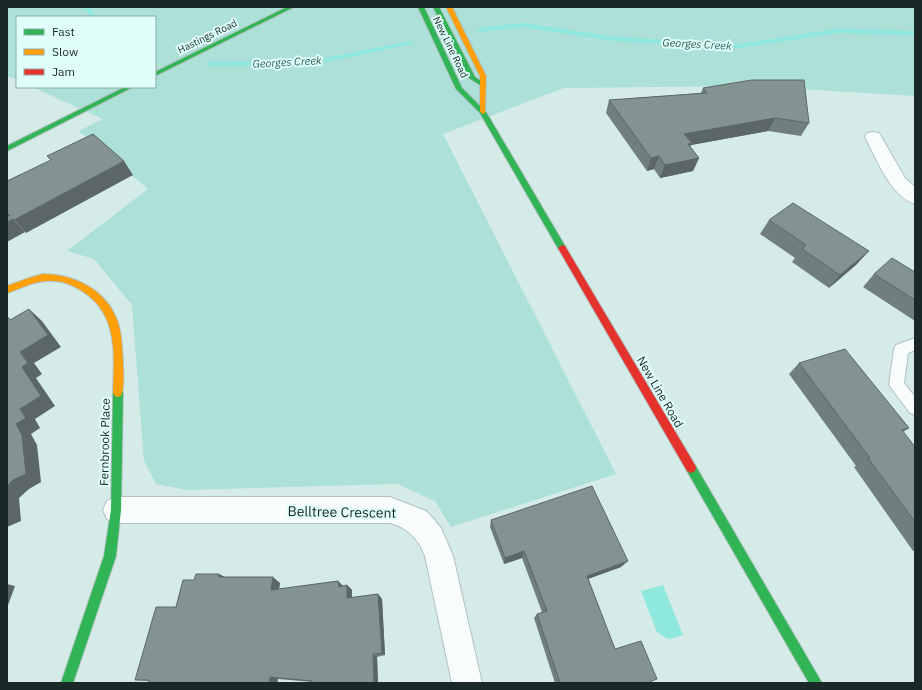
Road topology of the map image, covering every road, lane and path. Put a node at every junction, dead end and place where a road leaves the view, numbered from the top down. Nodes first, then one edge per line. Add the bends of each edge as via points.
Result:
1 (292, 7) edge
2 (420, 7) edge
3 (436, 7) edge
4 (449, 7) edge
5 (156, 74) edge
6 (482, 84) junction
7 (128, 88) edge
8 (483, 112) junction
9 (873, 137) dead end
10 (7, 149) edge
11 (915, 198) edge
12 (7, 290) edge
13 (915, 344) edge
14 (915, 408) edge
15 (116, 510) junction
16 (67, 683) edge
17 (467, 683) edge
18 (816, 683) edge

1 - 5 main road, Hastings Road
2 - 8 main road, New Line Road via 459,88
3 - 6 main road via 472,78
4 - 6 main road, New Line Road via 483,76
6 - 8 main road, New Line Road
7 - 10 main road
8 - 18 main road, New Line Road
9 - 11 street via 898,182
12 - 15 main road, Fernbrook Place via 40,277 56,276 76,282 93,294 109,312 116,335 118,374
13 - 14 lane via 901,349 896,385
15 - 16 main road, Fernbrook Place via 110,556
15 - 17 street, Belltree Crescent via 390,510 408,515 422,524 432,538 439,556

